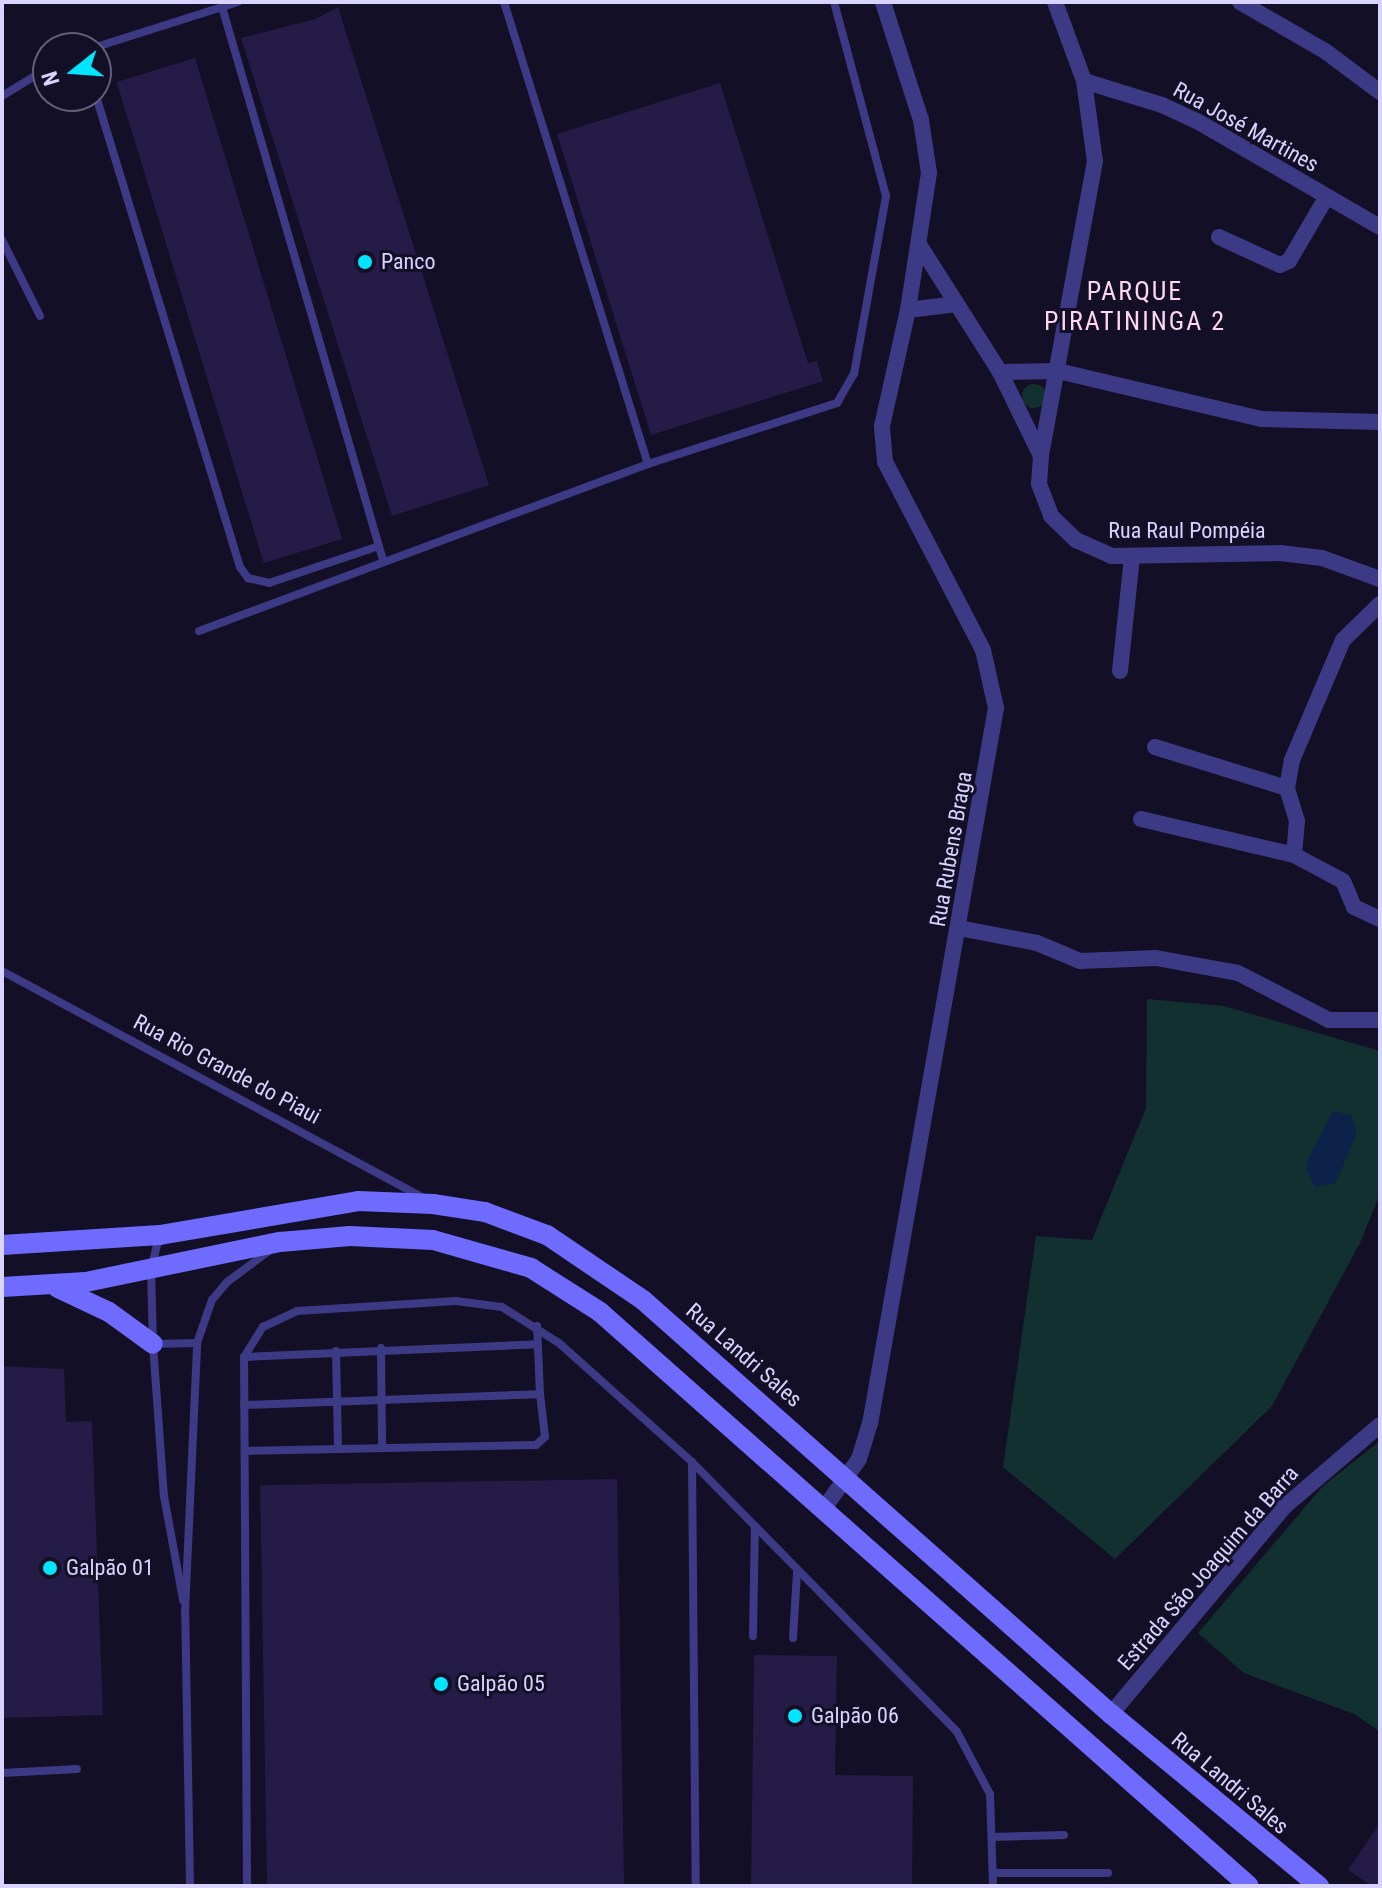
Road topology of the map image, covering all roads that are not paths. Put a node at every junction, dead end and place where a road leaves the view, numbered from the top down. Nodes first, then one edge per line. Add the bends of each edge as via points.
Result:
1 (238, 2) edge
2 (504, 2) edge
3 (834, 2) edge
4 (883, 2) edge
5 (1055, 2) edge
6 (1240, 2) edge
7 (222, 7) junction
8 (112, 42) edge
9 (32, 78) edge
10 (1084, 81) junction
11 (1380, 92) edge
12 (2, 96) edge
13 (101, 112) edge
14 (1326, 198) junction
15 (1380, 227) edge
16 (1219, 237) dead end
17 (2, 240) edge
18 (920, 246) junction
19 (957, 304) junction
20 (908, 310) junction
21 (40, 316) dead end
22 (1058, 371) junction
23 (1000, 372) junction
24 (1380, 422) edge
25 (1041, 456) junction
26 (648, 464) junction
27 (379, 546) junction
28 (1132, 556) junction
29 (383, 560) junction
30 (1380, 579) edge
31 (1380, 604) edge
32 (199, 631) dead end
33 (1120, 671) dead end
34 (1155, 747) dead end
35 (1287, 788) junction
36 (1141, 819) dead end
37 (1294, 855) junction
38 (1380, 919) edge
39 (959, 928) junction
40 (2, 971) edge
41 (1380, 1020) edge
42 (433, 1204) junction
43 (281, 1212) junction
44 (160, 1235) junction
45 (280, 1242) junction
46 (2, 1245) edge
47 (151, 1269) junction
48 (2, 1287) edge
49 (54, 1287) junction
50 (537, 1326) junction
51 (197, 1343) junction
52 (153, 1344) junction
53 (537, 1344) junction
54 (381, 1348) junction
55 (336, 1351) junction
56 (244, 1357) junction
57 (540, 1394) junction
58 (381, 1400) junction
59 (338, 1402) junction
60 (244, 1405) junction
61 (1380, 1425) edge
62 (382, 1448) junction
63 (338, 1449) junction
64 (245, 1451) junction
65 (692, 1462) junction
66 (848, 1477) junction
67 (825, 1507) junction
68 (755, 1526) junction
69 (797, 1573) junction
70 (185, 1612) junction
71 (753, 1636) dead end
72 (793, 1638) dead end
73 (1111, 1714) junction
74 (77, 1769) dead end
75 (2, 1773) edge
76 (1064, 1835) dead end
77 (992, 1837) junction
78 (993, 1873) junction
79 (1108, 1873) dead end
80 (190, 1886) edge
81 (247, 1886) edge
82 (696, 1886) edge
83 (993, 1886) edge
84 (1249, 1886) edge
85 (1319, 1886) edge

1 - 7 lane
2 - 26 lane
3 - 26 lane via 886,196 854,374 846,392 824,411
4 - 18 street, Rua Rubens Braga via 929,157
5 - 10 street, Rua Raul Pompéia
6 - 11 street via 1325,51
7 - 8 lane
7 - 27 lane
9 - 12 lane
10 - 14 street, Rua José Martines via 1185,116
10 - 22 street, Rua Raul Pompéia via 1095,161
13 - 27 lane via 240,567 248,578 269,583
14 - 15 street, Rua José Martines
14 - 16 street via 1289,261 1280,265
17 - 21 lane
18 - 19 street
18 - 20 street, Rua Rubens Braga
19 - 20 street
19 - 23 street
20 - 39 street, Rua Rubens Braga via 882,426 885,462 983,650 995,688 991,744
22 - 23 street
22 - 24 street via 1261,419
22 - 25 street, Rua Raul Pompéia
23 - 25 street
25 - 28 street, Rua Raul Pompéia via 1044,500 1062,528 1094,552
26 - 29 lane
27 - 29 lane
28 - 30 street, Rua Raul Pompéia via 1280,553 1322,558
28 - 33 street
29 - 32 lane
31 - 35 street via 1343,640 1292,760
34 - 35 street
35 - 37 street via 1297,821
36 - 37 street
37 - 38 street via 1343,881 1354,907
39 - 41 street via 1037,943 1080,961 1156,958 1238,973 1329,1020
39 - 66 street, Rua Rubens Braga via 870,1424
40 - 42 lane, Rua Rio Grande do Piaui
42 - 43 street, Rua Landri Sales via 358,1201
42 - 66 street, Rua Landri Sales via 519,1222 581,1256 643,1300
43 - 44 street, Rua Landri Sales
43 - 45 lane
44 - 46 street, Rua Landri Sales
44 - 47 lane
45 - 47 street
45 - 51 lane via 212,1300
45 - 67 street via 381,1236 433,1240 531,1268 600,1312
47 - 49 street
47 - 52 lane
48 - 49 street
49 - 52 street via 109,1312
50 - 53 lane
50 - 56 lane via 480,1302 316,1307 263,1327
50 - 65 lane
51 - 52 lane
51 - 70 lane
52 - 70 lane via 164,1496
53 - 54 lane
53 - 57 lane
54 - 55 lane
54 - 58 lane
55 - 56 lane
55 - 59 lane
56 - 60 lane
57 - 58 lane
57 - 62 lane via 545,1437 536,1445
58 - 59 lane
58 - 62 lane
59 - 60 lane
59 - 63 lane
60 - 64 lane
61 - 73 street, Estrada São Joaquim da Barra via 1284,1507
62 - 63 lane
63 - 64 lane
64 - 81 lane
65 - 68 lane
65 - 82 lane
66 - 67 street, Rua Rubens Braga
66 - 73 street, Rua Landri Sales
67 - 84 street
68 - 69 lane
68 - 71 lane
69 - 72 lane
69 - 77 lane via 957,1732 990,1794
70 - 80 lane
73 - 85 street, Rua Landri Sales
74 - 75 lane
76 - 77 lane
77 - 78 lane
78 - 79 lane
78 - 83 lane

